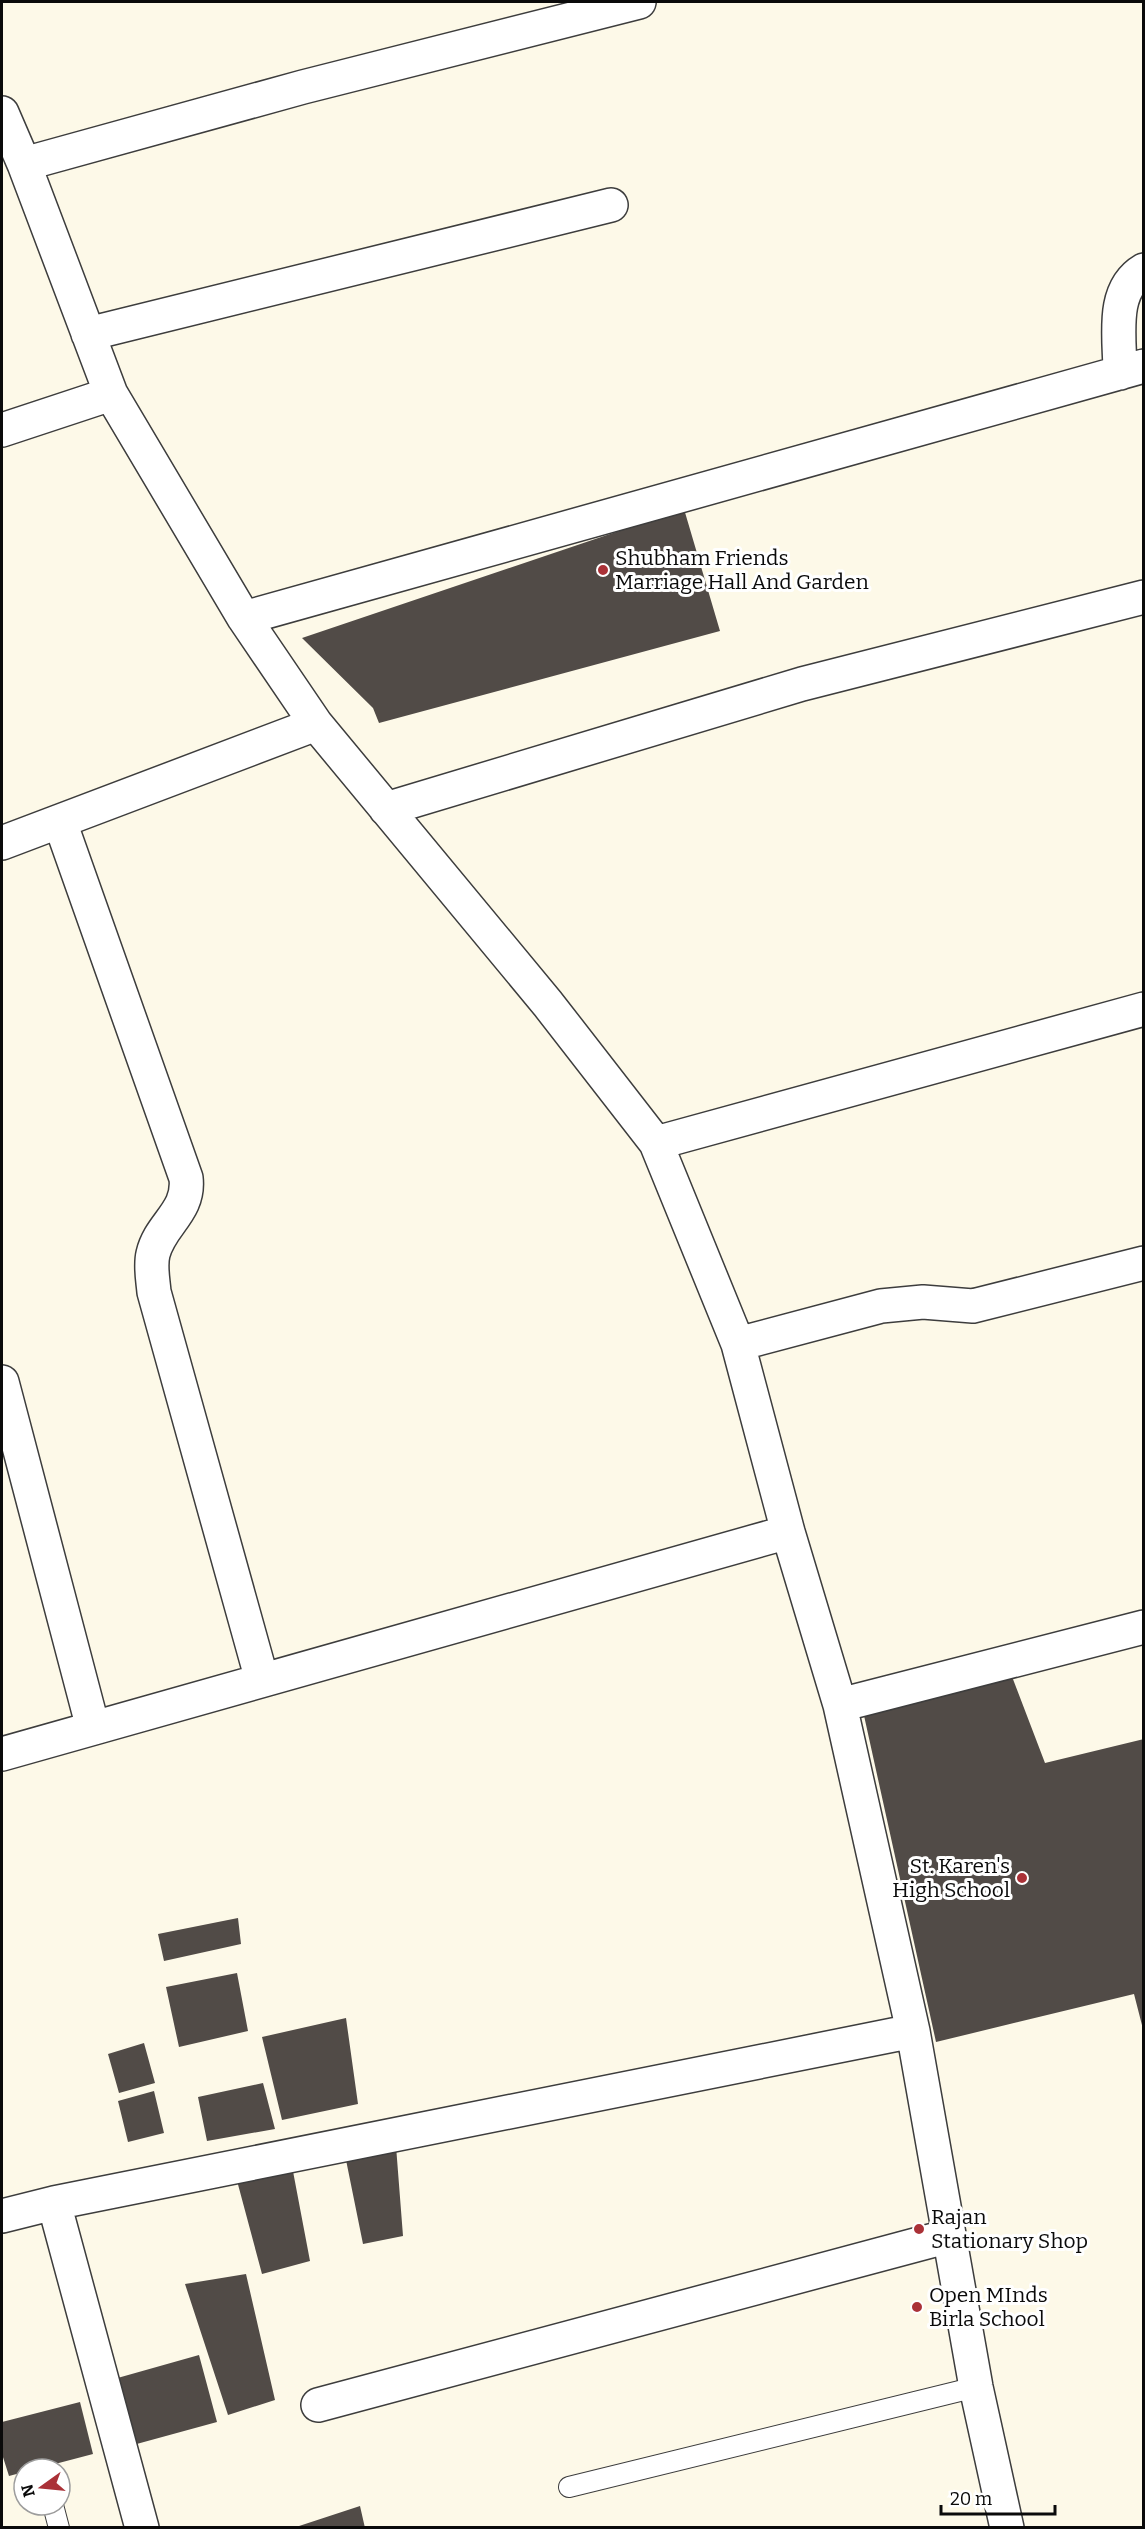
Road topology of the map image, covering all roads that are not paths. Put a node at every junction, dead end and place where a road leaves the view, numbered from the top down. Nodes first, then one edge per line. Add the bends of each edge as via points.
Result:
1 (639, 2) edge
2 (2, 113) edge
3 (24, 164) junction
4 (611, 205) dead end
5 (1143, 270) edge
6 (88, 334) junction
7 (1132, 369) edge
8 (111, 394) junction
9 (2, 430) edge
10 (1143, 597) edge
11 (244, 618) junction
12 (316, 724) junction
13 (386, 809) junction
14 (60, 822) junction
15 (2, 843) edge
16 (1143, 1009) edge
17 (656, 1143) junction
18 (1143, 1263) edge
19 (738, 1344) junction
20 (2, 1383) edge
21 (6, 1418) edge
22 (788, 1532) junction
23 (1143, 1626) edge
24 (262, 1680) junction
25 (840, 1705) junction
26 (93, 1728) junction
27 (2, 1754) edge
28 (913, 2031) junction
29 (54, 2203) junction
30 (2, 2216) edge
31 (949, 2236) junction
32 (976, 2387) junction
33 (318, 2405) dead end
34 (569, 2487) dead end
35 (142, 2528) edge
36 (1007, 2528) edge

1 - 3 street via 303,87
2 - 3 street
3 - 6 street
4 - 6 street
5 - 7 street via 1123,292 1119,315
6 - 8 street
7 - 11 street
8 - 9 street
8 - 11 street
10 - 13 street via 802,684
11 - 12 street
12 - 13 street
12 - 14 street
13 - 17 street via 548,1004
14 - 15 street
14 - 24 street via 186,1179 183,1204 157,1241 152,1256 154,1292
16 - 17 street
17 - 19 street
18 - 19 street via 973,1306 923,1302 881,1306
19 - 22 street
20 - 21 street
21 - 26 street
22 - 24 street
22 - 25 street
23 - 25 street
24 - 26 street
25 - 28 street
26 - 27 street
28 - 29 street
28 - 31 street
29 - 30 street
29 - 35 street
31 - 32 street
31 - 33 street
32 - 34 lane
32 - 36 street

